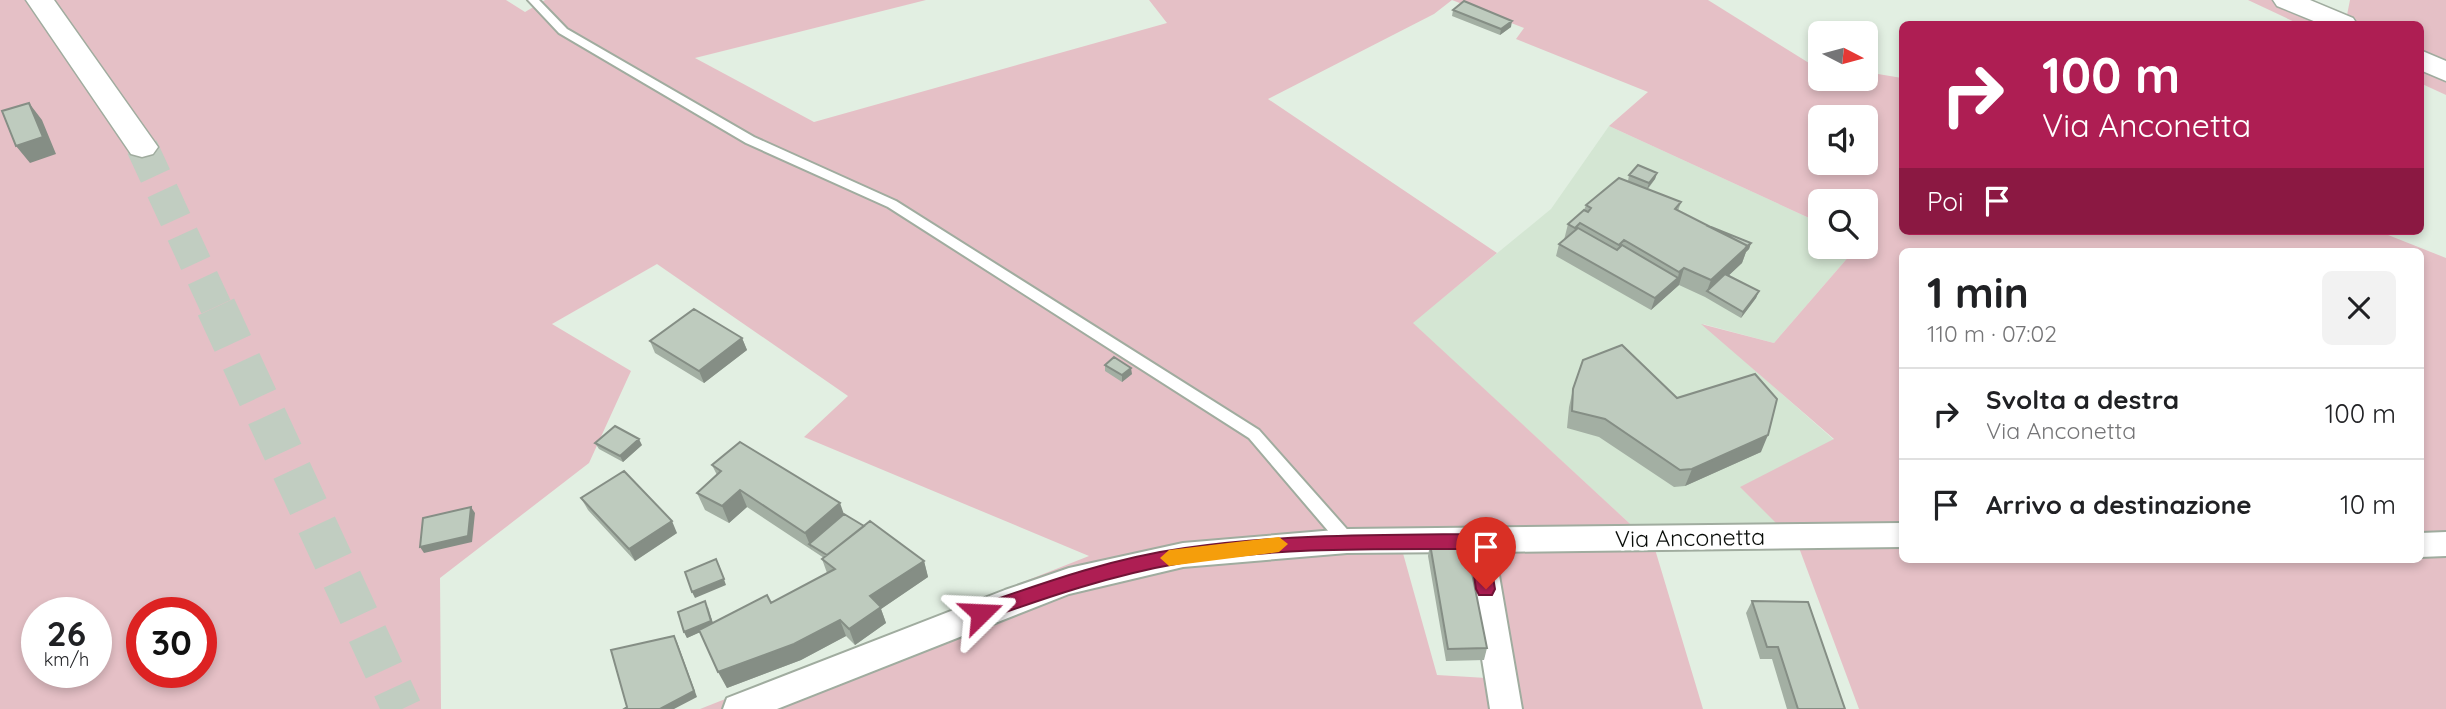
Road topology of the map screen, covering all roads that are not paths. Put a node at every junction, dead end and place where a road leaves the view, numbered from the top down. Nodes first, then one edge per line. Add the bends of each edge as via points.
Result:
1 (40, 0) edge
2 (533, 0) edge
3 (2287, 0) edge
4 (2336, 21) edge
5 (2424, 62) edge
6 (2446, 72) edge
7 (142, 147) tunnel mouth
8 (1899, 535) edge
9 (1347, 541) junction
10 (1478, 541) junction
11 (2446, 544) edge
12 (2424, 545) edge
13 (738, 709) edge
14 (1506, 709) edge

1 - 7 main road
2 - 9 lane via 563,31 750,140 892,204 1254,434
3 - 4 main road
5 - 6 main road
8 - 10 street, Via Anconetta
9 - 10 street, Via Anconetta
9 - 13 street, Via Anconetta via 1183,555 1069,582
10 - 14 street
11 - 12 street

